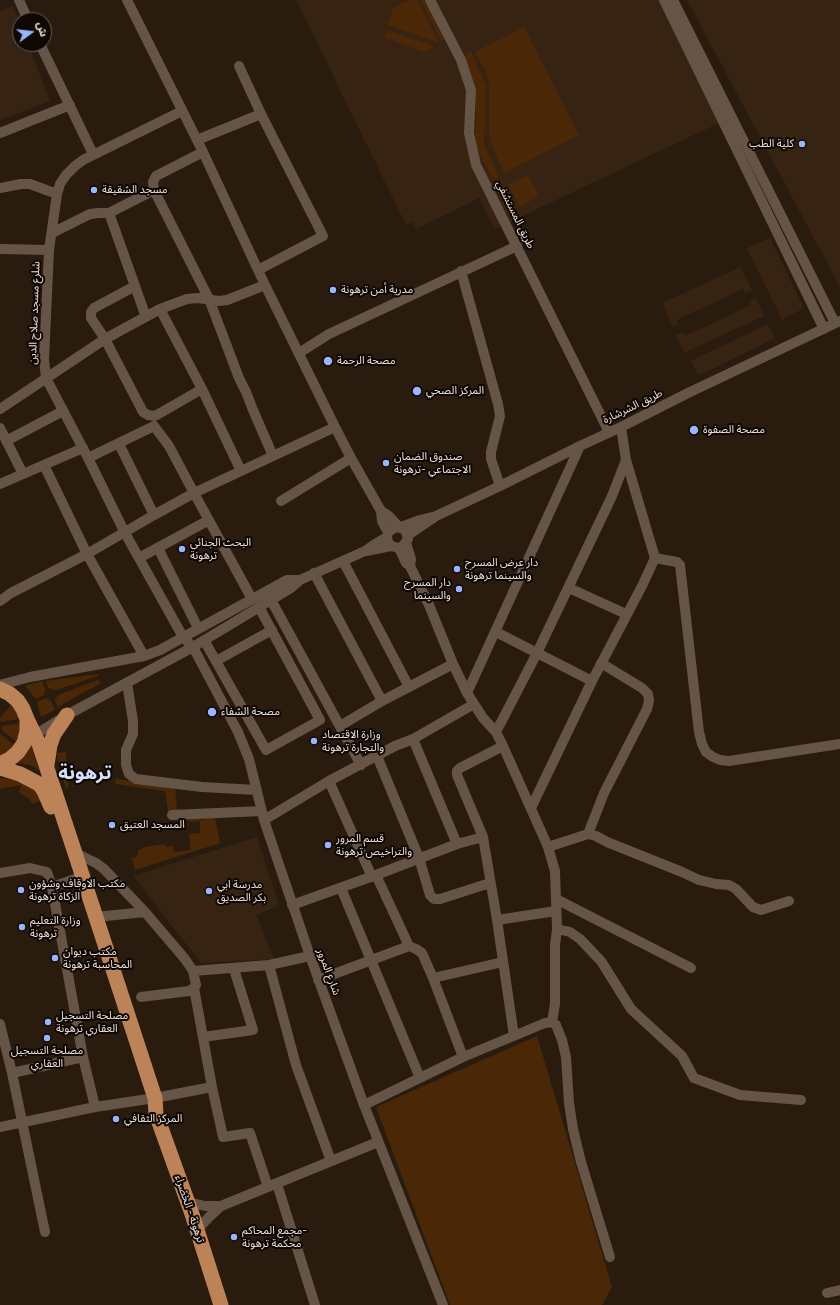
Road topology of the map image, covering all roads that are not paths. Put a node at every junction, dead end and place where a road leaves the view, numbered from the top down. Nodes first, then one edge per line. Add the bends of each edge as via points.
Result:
1 (19, 0) edge
2 (127, 0) edge
3 (430, 0) edge
4 (664, 0) edge
5 (673, 0) edge
6 (24, 12) edge
7 (44, 52) edge
8 (239, 66) dead end
9 (70, 105) junction
10 (182, 111) junction
11 (261, 114) junction
12 (0, 133) edge
13 (197, 140) junction
14 (203, 152) junction
15 (94, 154) junction
16 (0, 188) edge
17 (154, 190) junction
18 (57, 194) junction
19 (109, 213) junction
20 (52, 233) junction
21 (517, 246) junction
22 (0, 249) edge
23 (50, 250) junction
24 (258, 270) junction
25 (461, 271) junction
26 (265, 285) junction
27 (135, 286) junction
28 (209, 299) junction
29 (160, 309) junction
30 (146, 317) junction
31 (838, 322) edge
32 (824, 329) junction
33 (105, 339) junction
34 (298, 353) junction
35 (46, 378) junction
36 (202, 390) junction
37 (0, 409) edge
38 (63, 411) junction
39 (335, 427) junction
40 (620, 427) junction
41 (0, 428) edge
42 (609, 432) junction
43 (6, 441) junction
44 (119, 444) junction
45 (580, 446) junction
46 (83, 448) junction
47 (273, 456) junction
48 (88, 458) junction
49 (351, 458) junction
50 (626, 460) junction
51 (44, 465) junction
52 (241, 471) junction
53 (23, 474) junction
54 (0, 484) edge
55 (500, 486) junction
56 (194, 493) junction
57 (281, 501) dead end
58 (154, 515) junction
59 (208, 520) junction
60 (125, 533) junction
61 (397, 537) junction
62 (158, 548) junction
63 (87, 554) junction
64 (139, 558) junction
65 (655, 558) junction
66 (343, 561) junction
67 (314, 573) junction
68 (300, 580) junction
69 (569, 588) junction
70 (271, 600) junction
71 (0, 601) edge
72 (256, 603) junction
73 (626, 614) junction
74 (198, 628) junction
75 (272, 630) junction
76 (496, 632) junction
77 (183, 637) junction
78 (204, 640) junction
79 (193, 647) junction
80 (537, 653) junction
81 (144, 656) junction
82 (216, 661) junction
83 (601, 663) junction
84 (453, 664) junction
85 (592, 681) junction
86 (127, 683) junction
87 (0, 685) edge
88 (409, 687) junction
89 (0, 689) edge
90 (467, 693) junction
91 (382, 701) junction
92 (474, 704) junction
93 (67, 715) junction
94 (340, 726) junction
95 (496, 732) junction
96 (30, 739) junction
97 (412, 739) junction
98 (840, 744) edge
99 (503, 746) junction
100 (377, 756) junction
101 (0, 764) edge
102 (361, 764) junction
103 (0, 768) edge
104 (47, 768) junction
105 (329, 781) junction
106 (257, 790) junction
107 (531, 808) junction
108 (172, 815) dead end
109 (263, 815) junction
110 (588, 834) junction
111 (483, 837) junction
112 (457, 844) junction
113 (548, 847) junction
114 (76, 853) junction
115 (419, 858) junction
116 (0, 873) edge
117 (374, 876) junction
118 (75, 880) junction
119 (490, 883) junction
120 (52, 887) junction
121 (341, 888) junction
122 (556, 899) junction
123 (789, 901) dead end
124 (292, 905) junction
125 (556, 911) junction
126 (145, 912) junction
127 (96, 917) junction
128 (497, 920) junction
129 (557, 929) junction
130 (409, 946) junction
131 (310, 956) junction
132 (372, 960) junction
133 (503, 962) junction
134 (269, 965) junction
135 (691, 968) dead end
136 (234, 969) junction
137 (193, 971) junction
138 (433, 978) junction
139 (318, 980) junction
140 (194, 988) junction
141 (141, 997) dead end
142 (552, 1022) junction
143 (0, 1024) edge
144 (514, 1036) junction
145 (203, 1037) junction
146 (83, 1057) junction
147 (464, 1057) junction
148 (12, 1073) junction
149 (420, 1078) junction
150 (212, 1087) junction
151 (150, 1098) junction
152 (801, 1100) dead end
153 (364, 1105) junction
154 (96, 1107) junction
155 (22, 1122) junction
156 (0, 1127) edge
157 (378, 1142) junction
158 (331, 1161) junction
159 (273, 1186) junction
160 (188, 1202) junction
161 (221, 1206) junction
162 (197, 1230) junction
163 (45, 1232) dead end
164 (610, 1258) dead end
165 (840, 1290) edge
166 (827, 1293) dead end
167 (221, 1305) edge
168 (315, 1305) edge
169 (444, 1305) edge

1 - 6 street
2 - 10 street
3 - 21 street, طريق المستشفي via 461,60 472,90 469,133 476,165
4 - 32 street
5 - 31 street
7 - 9 street
8 - 11 street
9 - 12 street
9 - 15 street
10 - 13 street
10 - 15 street, شلرع مسجد صلاح الدين
11 - 13 street
11 - 24 street via 323,236
13 - 14 street
14 - 17 street via 156,176 153,182
14 - 24 street
15 - 18 street, شلرع مسجد صلاح الدين via 66,175
16 - 18 street via 30,184
17 - 19 street
17 - 28 street
18 - 20 street, شلرع مسجد صلاح الدين
19 - 20 street via 90,214
19 - 27 street
20 - 23 street, شلرع مسجد صلاح الدين
21 - 25 street
21 - 42 street, طريق المستشفي
22 - 23 street
23 - 35 street, شلرع مسجد صلاح الدين via 44,360
24 - 26 street
25 - 34 street via 329,334
25 - 55 street via 498,404 500,416 491,459
26 - 28 street via 227,300
26 - 34 street
27 - 30 street
27 - 33 street via 91,312 91,318
28 - 29 street via 187,299
28 - 47 street via 238,378
29 - 30 street
29 - 36 street
30 - 33 street
31 - 32 street, طريق الشرشارة
32 - 40 street, طريق الشرشارة
33 - 35 street
33 - 36 street via 143,412 148,415 155,416
34 - 39 street
35 - 37 street
35 - 38 street, شلرع مسجد صلاح الدين
36 - 52 street
38 - 43 street
38 - 46 street, شلرع مسجد صلاح الدين
39 - 47 street
39 - 49 street
40 - 42 street, طريق الشرشارة
40 - 50 street
41 - 43 street
42 - 45 street, طريق الشرشارة
43 - 53 street
44 - 48 street
44 - 56 street via 154,426 170,446
44 - 58 street
45 - 55 street, طريق الشرشارة
45 - 76 street
46 - 48 street, شلرع مسجد صلاح الدين
46 - 51 street
47 - 52 street
48 - 60 street, شلرع مسجد صلاح الدين
49 - 57 street
49 - 61 street via 381,511 382,520
50 - 65 street
50 - 69 street
51 - 53 street
51 - 63 street
52 - 56 street
53 - 54 street
55 - 61 street, طريق الشرشارة
56 - 58 street
56 - 59 street
58 - 60 street
59 - 62 street
59 - 72 street
60 - 63 street
60 - 64 street, شلرع مسجد صلاح الدين
61 - 66 street via 376,550 365,551
61 - 84 street via 412,559 410,566 430,605
62 - 64 street
62 - 74 street
63 - 71 street
63 - 81 street
64 - 77 street, شلرع مسجد صلاح الدين
65 - 73 street
65 - 98 street via 680,565 699,732 706,752 720,760 729,761
66 - 67 street
66 - 88 street
67 - 68 street
67 - 91 street
68 - 70 street
68 - 72 street via 288,580
69 - 73 street
69 - 80 street
70 - 72 street
70 - 94 street
72 - 74 street
72 - 75 street
72 - 78 street
73 - 83 street
74 - 77 street
75 - 82 street
75 - 82 street via 320,720 266,750
76 - 80 street
76 - 90 street
77 - 79 street, شلرع مسجد صلاح الدين
77 - 81 street
78 - 79 street
78 - 82 street
79 - 86 street
79 - 106 street, شارع المرور via 238,732 249,759
80 - 85 street
80 - 95 street
81 - 87 street
83 - 85 street
83 - 110 street via 642,688 648,694 649,701 604,793
84 - 88 street
84 - 90 street
85 - 107 street
86 - 93 street
86 - 106 street via 133,721 133,734 126,750 129,774 136,779
88 - 91 street
89 - 96 highway via 10,694 24,709
90 - 92 street
91 - 94 street
92 - 95 street
92 - 97 street
93 - 96 street
93 - 104 highway via 50,745
94 - 102 street
95 - 99 street
96 - 101 highway via 10,759
96 - 104 highway
97 - 100 street
97 - 112 street
99 - 107 street
99 - 111 street via 457,771
100 - 102 street
100 - 115 street
102 - 105 street
103 - 118 highway via 20,774 39,784 44,791
104 - 114 highway
105 - 109 street
105 - 117 street
106 - 109 street, شارع المرور
107 - 113 street
108 - 109 street
109 - 124 street, شارع المرور
110 - 113 street
110 - 123 street via 699,880 729,885 753,907 761,910
111 - 112 street
111 - 119 street
112 - 115 street
113 - 122 street via 555,871
114 - 126 street via 104,869
114 - 127 highway
115 - 117 street
115 - 119 street via 430,894 434,899
116 - 120 street via 30,868 47,872
117 - 121 street
117 - 130 street
118 - 120 street
118 - 151 highway
119 - 128 street
120 - 146 street
121 - 124 street
121 - 132 street
122 - 125 street
122 - 135 street
124 - 131 street, شارع المرور
125 - 128 street
125 - 129 street
126 - 127 street
126 - 137 street via 186,959
127 - 151 highway
128 - 133 street
129 - 142 street via 555,1004
129 - 152 street via 570,932 580,939 601,961 631,1009 682,1056 694,1078 740,1095
130 - 132 street
130 - 138 street via 422,953
131 - 134 street
131 - 139 street, شارع المرور
132 - 139 street
132 - 149 street
133 - 138 street
133 - 144 street
134 - 136 street
134 - 158 street via 296,1065
136 - 137 street
136 - 145 street via 253,1030
137 - 140 street via 196,985
138 - 147 street
139 - 153 street, شارع المرور
140 - 141 street
140 - 145 street
142 - 144 street
142 - 164 street via 556,1025 562,1040 573,1128
143 - 148 street
144 - 147 street
145 - 150 street
146 - 148 street
146 - 154 street
147 - 149 street
148 - 155 street
149 - 153 street
150 - 151 street
150 - 159 street via 223,1137 250,1133
151 - 154 street
151 - 160 highway, ترهونة - الخضراء
153 - 157 street, شارع المرور
154 - 155 street
155 - 156 street
155 - 163 street
157 - 158 street
157 - 169 street, شارع المرور
158 - 159 street
159 - 161 street
159 - 168 street
160 - 161 street
160 - 162 highway, ترهونة - الخضراء
161 - 162 street
162 - 167 highway, ترهونة - الخضراء
165 - 166 street

